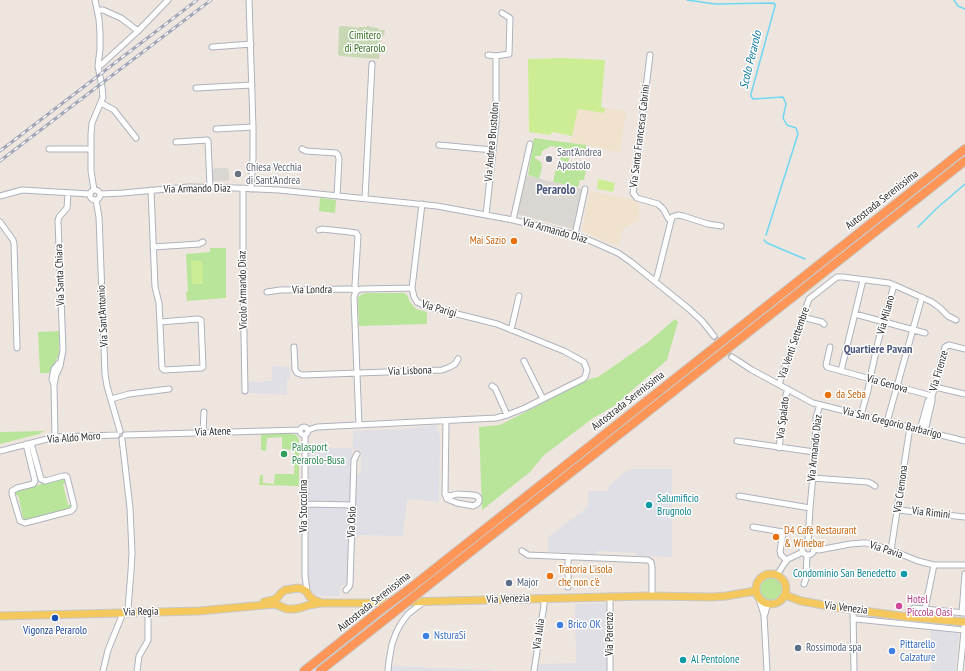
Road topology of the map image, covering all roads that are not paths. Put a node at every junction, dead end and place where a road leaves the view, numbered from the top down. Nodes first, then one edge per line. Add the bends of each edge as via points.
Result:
1 (95, 0) edge
2 (168, 0) edge
3 (249, 0) edge
4 (97, 10) junction
5 (502, 13) dead end
6 (138, 31) junction
7 (251, 44) junction
8 (212, 47) dead end
9 (488, 55) dead end
10 (650, 55) dead end
11 (496, 56) junction
12 (372, 64) dead end
13 (101, 65) dead end
14 (252, 86) junction
15 (196, 88) dead end
16 (101, 103) junction
17 (253, 127) junction
18 (216, 129) dead end
19 (136, 138) dead end
20 (176, 142) dead end
21 (530, 144) dead end
22 (439, 145) dead end
23 (49, 149) dead end
24 (91, 149) junction
25 (302, 149) dead end
26 (965, 149) edge
27 (493, 150) junction
28 (965, 161) edge
29 (210, 187) junction
30 (242, 188) junction
31 (251, 189) junction
32 (585, 189) dead end
33 (94, 190) junction
34 (151, 190) junction
35 (68, 193) junction
36 (90, 194) junction
37 (100, 194) junction
38 (0, 196) edge
39 (337, 196) junction
40 (365, 198) junction
41 (96, 200) junction
42 (422, 204) junction
43 (486, 215) junction
44 (513, 220) junction
45 (670, 220) junction
46 (0, 222) edge
47 (721, 226) dead end
48 (319, 230) dead end
49 (575, 235) junction
50 (203, 242) dead end
51 (153, 247) junction
52 (863, 280) junction
53 (654, 281) junction
54 (894, 285) junction
55 (412, 288) junction
56 (356, 291) junction
57 (267, 292) dead end
58 (519, 296) dead end
59 (922, 297) junction
60 (855, 314) junction
61 (802, 317) junction
62 (956, 320) dead end
63 (884, 321) junction
64 (160, 322) junction
65 (824, 324) dead end
66 (913, 329) junction
67 (511, 330) junction
68 (925, 333) dead end
69 (714, 336) tunnel mouth
70 (294, 347) dead end
71 (830, 347) dead end
72 (17, 348) dead end
73 (965, 349) edge
74 (732, 357) tunnel mouth
75 (458, 359) dead end
76 (524, 361) dead end
77 (587, 370) joint
78 (841, 371) junction
79 (357, 373) junction
80 (870, 379) junction
81 (779, 384) junction
82 (492, 386) dead end
83 (897, 387) junction
84 (935, 387) junction
85 (169, 389) dead end
86 (788, 389) junction
87 (245, 391) dead end
88 (965, 394) edge
89 (932, 396) junction
90 (543, 399) junction
91 (111, 400) junction
92 (820, 405) junction
93 (204, 412) dead end
94 (507, 415) junction
95 (861, 415) junction
96 (446, 421) junction
97 (887, 422) junction
98 (359, 425) junction
99 (910, 427) junction
100 (300, 430) junction
101 (308, 430) junction
102 (922, 431) junction
103 (203, 432) junction
104 (118, 433) junction
105 (305, 436) junction
106 (123, 437) junction
107 (55, 438) junction
108 (737, 441) dead end
109 (965, 441) edge
110 (28, 443) junction
111 (780, 448) junction
112 (0, 451) edge
113 (814, 452) junction
114 (357, 454) dead end
115 (812, 478) junction
116 (875, 486) dead end
117 (445, 494) junction
118 (740, 496) dead end
119 (304, 504) junction
120 (352, 505) junction
121 (810, 508) junction
122 (898, 510) junction
123 (965, 517) edge
124 (753, 527) dead end
125 (808, 542) junction
126 (814, 549) junction
127 (891, 550) junction
128 (522, 551) dead end
129 (805, 554) junction
130 (568, 557) junction
131 (786, 560) junction
132 (934, 565) junction
133 (965, 565) edge
134 (965, 574) edge
135 (778, 575) junction
136 (304, 576) junction
137 (804, 584) dead end
138 (294, 588) junction
139 (568, 588) dead end
140 (346, 590) dead end
141 (756, 591) junction
142 (308, 594) junction
143 (784, 595) junction
144 (279, 596) junction
145 (610, 596) junction
146 (652, 596) junction
147 (544, 598) junction
148 (759, 599) junction
149 (420, 602) junction
150 (322, 603) junction
151 (364, 603) joint
152 (770, 604) junction
153 (282, 607) junction
154 (304, 607) junction
155 (926, 609) junction
156 (853, 610) junction
157 (126, 611) junction
158 (0, 612) edge
159 (144, 612) junction
160 (963, 613) edge
161 (764, 615) junction
162 (0, 616) edge
163 (908, 617) junction
164 (853, 620) junction
165 (965, 622) edge
166 (964, 630) junction
167 (103, 671) edge
168 (137, 671) edge
169 (304, 671) edge
170 (320, 671) edge
171 (388, 671) edge
172 (534, 671) edge
173 (610, 671) edge
174 (768, 671) edge
175 (854, 671) edge
176 (960, 671) edge

1 - 4 street
2 - 6 street
3 - 7 street
4 - 6 street via 121,18
4 - 16 street via 100,26 98,66 103,97
5 - 11 street via 510,18 509,54
6 - 13 street
7 - 8 street
7 - 14 street
9 - 11 street
10 - 45 street, Via Santa Francesca Cabrini via 634,193 637,198 658,204
11 - 27 street, Via Andrea Brustolon via 496,123
12 - 40 street
14 - 15 street
14 - 17 street
16 - 19 street via 114,110
16 - 24 street via 91,128
17 - 18 street
17 - 31 street
20 - 29 street via 208,141
21 - 44 street
22 - 27 street
23 - 24 street
24 - 33 street
25 - 39 street via 338,155
26 - 169 highway, Autostrada Serenissima, bridge
27 - 43 street, Via Andrea Brustolon
28 - 170 highway, Autostrada Serenissima, bridge
29 - 30 street, Via Armando Diaz
29 - 34 street, Via Armando Diaz
30 - 31 street, Via Armando Diaz
30 - 87 street, Vicolo Armando Diaz
31 - 39 street, Via Armando Diaz
32 - 49 street
33 - 36 street
33 - 37 street
34 - 37 street, Via Armando Diaz
34 - 51 street
35 - 36 street
35 - 38 street via 22,190
35 - 107 street, Via Santa Chiara via 67,208 58,221 63,350 52,378
36 - 41 street via 91,199
37 - 41 street
39 - 40 street, Via Armando Diaz
40 - 42 street, Via Armando Diaz
41 - 91 street, Via Sant'Antonio via 106,380
42 - 43 street, Via Armando Diaz
42 - 55 street, Via Parigi
43 - 44 street, Via Armando Diaz
44 - 49 street, Via Armando Diaz
45 - 47 street via 678,215
45 - 53 street
46 - 72 street via 14,244
48 - 56 street via 357,234
49 - 53 street, Via Armando Diaz via 618,254
50 - 51 street
51 - 64 street
52 - 54 street, Via Venti Settembre
52 - 60 street
52 - 61 street, Via Venti Settembre via 835,278 809,299
53 - 69 street, Via Armando Diaz via 689,309
54 - 59 street, Via Venti Settembre
54 - 63 street, Via Milano
55 - 56 street, Via Londra via 361,288
55 - 67 street, Via Parigi via 415,299 422,305 490,322
56 - 57 street, Via Londra via 352,289
56 - 79 street via 354,297
58 - 67 street
59 - 62 street, Via Venti Settembre
59 - 66 street
60 - 63 street
60 - 78 street
61 - 65 street
61 - 81 street, Via Venti Settembre
63 - 66 street
63 - 80 street, Via Milano
64 - 64 street via 163,369 203,367 201,320
66 - 68 street
66 - 83 street
67 - 77 street, Via Parigi via 576,357 584,362
70 - 79 street, Via Lisbona via 295,369 299,374
71 - 78 street, Via Genova via 826,365
73 - 84 street, Via Firenze via 946,345
74 - 81 street, Via Armando Diaz
75 - 79 street, Via Lisbona via 446,370
76 - 90 street
77 - 90 street, Via Atene via 584,379
78 - 80 street, Via Genova
79 - 98 street
80 - 83 street, Via Genova
80 - 95 street, Via Milano
81 - 86 street, Via Armando Diaz
82 - 94 street
83 - 89 street, Via Genova
83 - 97 street
84 - 88 street
84 - 89 street, Via Firenze
85 - 91 street via 129,394
86 - 92 street, Via Armando Diaz
86 - 111 street, Via Spalato
89 - 102 street, Via Firenze via 928,401
90 - 94 street, Via Atene
91 - 104 street, Via Sant'Antonio
92 - 95 street, Via San Gregorio Barbarigo
92 - 113 street, Via Armando Diaz via 816,417
93 - 103 street
94 - 96 street, Via Atene via 490,419
95 - 97 street, Via San Gregorio Barbarigo
96 - 98 street, Via Atene
96 - 117 street
97 - 99 street, Via San Gregorio Barbarigo
98 - 101 street, Via Atene via 317,427
99 - 102 street, Via San Gregorio Barbarigo
99 - 122 street, Via Cremona
100 - 101 street, Via Atene via 304,427
100 - 103 street, Via Atene
100 - 105 street
101 - 105 street
102 - 109 street, Via San Gregorio Barbarigo
103 - 106 street, Via Atene
104 - 106 street via 118,438
104 - 107 street, Via Aldo Moro
105 - 119 street, Via Stoccolma
106 - 157 street via 132,553
107 - 110 street, Via Aldo Moro
108 - 111 street, Via Spalato
110 - 110 street, Via Aldo Moro via 35,481 12,491 20,521 25,523 74,508 67,477 44,481 41,479
110 - 112 street, Via Aldo Moro
111 - 113 street, Via Spalato
113 - 115 street, Via Armando Diaz
114 - 120 street, Via Oslo via 354,460
115 - 116 street via 868,482
115 - 121 street, Via Armando Diaz
117 - 117 street via 447,499 456,503 473,506 479,501 477,496
118 - 121 street
119 - 120 street
119 - 136 street, Via Stoccolma
120 - 140 street, Via Oslo via 350,584
121 - 125 street, Via Armando Diaz
122 - 123 street, Via Rimini
122 - 127 street, Via Cremona
124 - 131 street via 782,532 780,551
125 - 126 street
125 - 129 street, Via Armando Diaz via 804,543 802,548
126 - 127 street, Via Pavia via 867,543
126 - 129 street via 812,553
127 - 132 street, Via Pavia
128 - 130 street via 528,555
129 - 131 street
129 - 137 street, Via Armando Diaz
130 - 139 street
130 - 146 street via 648,560 652,567
131 - 135 street
132 - 133 street, Via Pavia
132 - 155 street
134 - 160 street
135 - 141 main road via 764,575 757,582
135 - 143 main road via 786,586
136 - 138 street via 301,583
136 - 142 street, Via Stoccolma
138 - 142 main road, Via Regia via 302,589
138 - 144 main road, Via Regia via 285,590
141 - 146 main road, Via Venezia via 712,597
141 - 148 main road
142 - 150 main road, Via Regia
142 - 154 main road via 308,602
143 - 152 main road via 780,601
143 - 156 main road, Via Venezia via 814,604
144 - 153 main road
144 - 157 main road, Via Regia via 265,602
145 - 146 main road, Via Venezia
145 - 147 main road, Via Venezia
145 - 173 street, Via Parenzo
147 - 149 main road, Via Venezia
147 - 172 street, Via Julia
148 - 152 main road
148 - 161 street
149 - 151 main road, Via Venezia
149 - 171 street via 421,604 408,614 396,633
150 - 151 main road, Via Regia
150 - 154 main road, Via Regia
152 - 161 street
153 - 154 main road, Via Regia
153 - 159 main road, Via Regia via 275,604
155 - 160 street
155 - 163 street via 914,608
156 - 163 main road, Via Venezia
156 - 164 street
157 - 158 main road, Via Regia
157 - 159 main road, Via Regia
157 - 162 main road, Via Regia
157 - 167 street via 108,650
159 - 168 street via 148,616 148,640 138,656
161 - 174 street
163 - 165 main road, Via Venezia
164 - 166 street, Via Venezia
164 - 175 street
165 - 166 street
166 - 176 street

